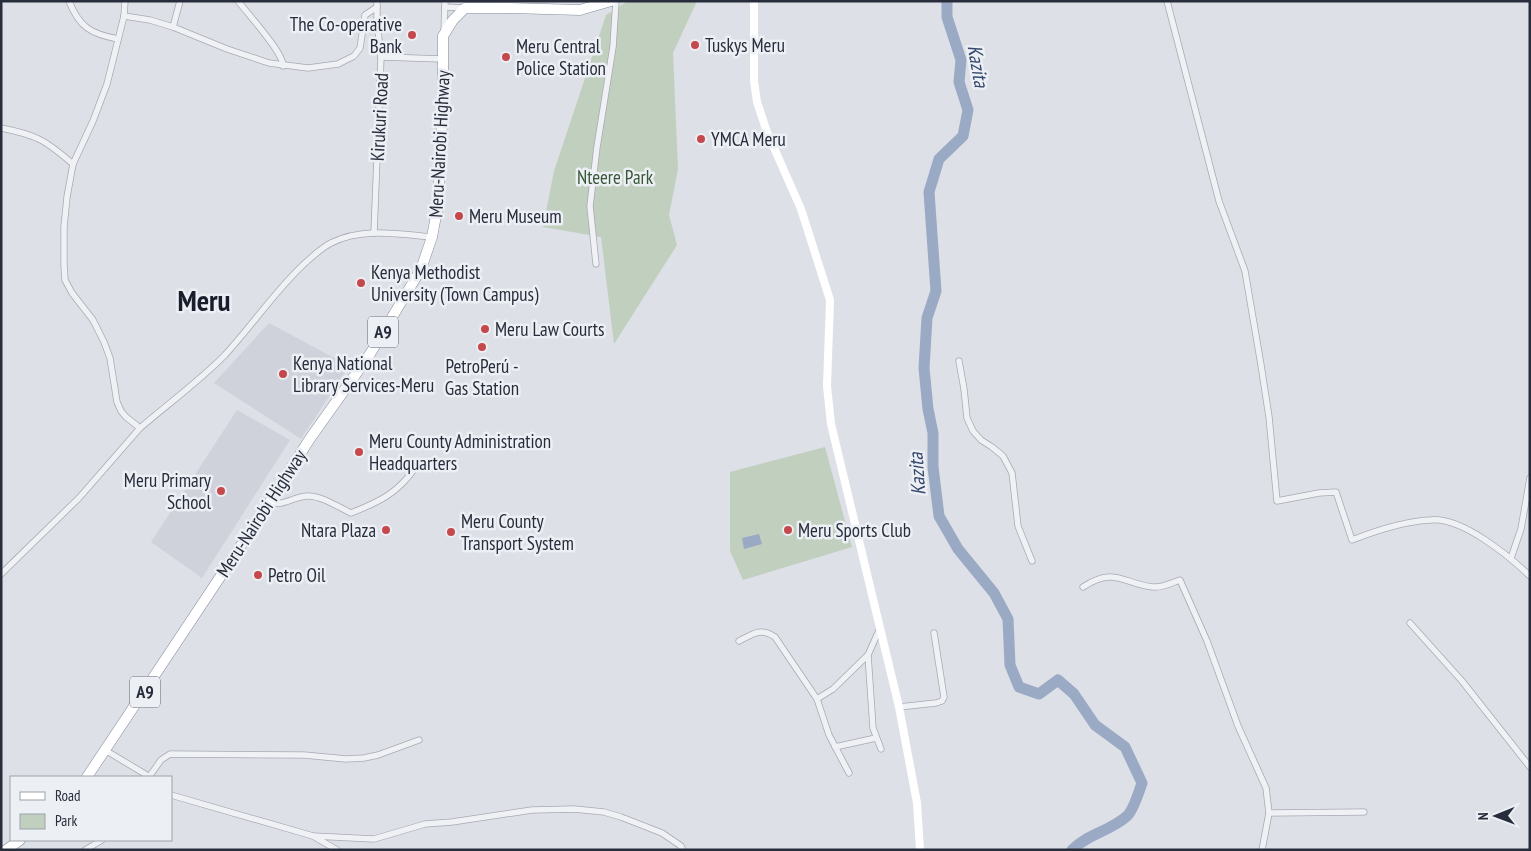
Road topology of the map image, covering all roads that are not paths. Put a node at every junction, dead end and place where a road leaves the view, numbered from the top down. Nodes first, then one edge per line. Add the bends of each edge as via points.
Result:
1 (69, 1) edge
2 (125, 1) edge
3 (180, 1) edge
4 (238, 1) edge
5 (611, 1) edge
6 (616, 1) edge
7 (754, 1) edge
8 (1167, 1) edge
9 (377, 4) edge
10 (445, 4) edge
11 (510, 4) edge
12 (528, 5) edge
13 (590, 5) edge
14 (465, 8) junction
15 (124, 16) junction
16 (174, 27) junction
17 (443, 36) junction
18 (118, 39) junction
19 (382, 57) junction
20 (443, 59) junction
21 (283, 66) junction
22 (1, 128) edge
23 (73, 164) junction
24 (374, 233) junction
25 (432, 237) junction
26 (596, 264) dead end
27 (959, 361) dead end
28 (140, 428) junction
29 (415, 468) dead end
30 (1530, 478) edge
31 (270, 502) junction
32 (1512, 558) junction
33 (1032, 561) dead end
34 (1, 574) edge
35 (1530, 576) edge
36 (1084, 588) dead end
37 (1410, 623) dead end
38 (880, 628) junction
39 (934, 633) dead end
40 (739, 641) dead end
41 (868, 655) junction
42 (817, 699) junction
43 (898, 707) junction
44 (876, 738) junction
45 (419, 740) dead end
46 (835, 747) junction
47 (880, 749) dead end
48 (106, 750) junction
49 (1530, 767) edge
50 (849, 773) dead end
51 (88, 776) edge
52 (148, 776) edge
53 (151, 776) edge
54 (172, 795) edge
55 (1364, 812) dead end
56 (1269, 813) junction
57 (313, 836) junction
58 (19, 841) edge
59 (100, 841) edge
60 (6, 850) edge
61 (85, 850) edge
62 (337, 850) edge
63 (684, 850) edge
64 (920, 850) edge
65 (1262, 850) edge

1 - 18 street via 81,24 93,32
2 - 15 street
3 - 16 street
4 - 21 street via 275,48
5 - 13 highway
6 - 26 street via 613,47 590,206
7 - 38 street via 757,102 801,209 830,300 827,386 831,424
8 - 32 street via 1219,201 1244,271 1264,382 1277,501 1336,492 1352,540 1432,519 1468,530
9 - 19 street, Kirukuri Road
9 - 21 street via 365,15 360,48 348,60 308,68
10 - 14 street
10 - 17 street
11 - 12 highway
11 - 14 highway
12 - 13 highway via 580,10
14 - 17 highway
15 - 16 street
15 - 18 street
16 - 21 street via 235,52
17 - 20 highway, Meru-Nairobi Highway / A9
18 - 23 street via 107,84
19 - 20 street
19 - 24 street, Kirukuri Road
20 - 25 highway, Meru-Nairobi Highway / A9 via 438,205
22 - 23 street via 46,141
23 - 28 street via 64,227 65,280 102,337 110,358 121,411
24 - 25 street
24 - 28 street via 331,243 314,256 290,278 223,357
25 - 31 highway, Meru-Nairobi Highway / A9 via 421,269 407,294
27 - 33 street via 967,418 977,437 1003,456 1012,473 1018,526
28 - 34 street via 66,511
29 - 31 street via 394,492 351,513 315,496 282,504
30 - 32 street
31 - 48 highway, Meru-Nairobi Highway / A9
32 - 35 street
36 - 56 street via 1109,576 1152,587 1180,580 1266,788
37 - 49 street via 1462,681
38 - 41 street
38 - 43 street
39 - 43 street via 944,697 936,703
40 - 42 street via 764,631 775,637
41 - 42 street via 833,689
41 - 44 street
42 - 46 street
43 - 64 street via 917,803
44 - 46 street
44 - 47 street
45 - 53 street via 378,755 355,759 304,755 170,754 161,760
46 - 50 street
48 - 51 highway, A9
48 - 52 street
54 - 57 street
55 - 56 street
56 - 65 street
57 - 62 street
57 - 63 street via 374,839 425,824 532,810 574,809 621,817 662,833
58 - 60 highway
59 - 61 street

